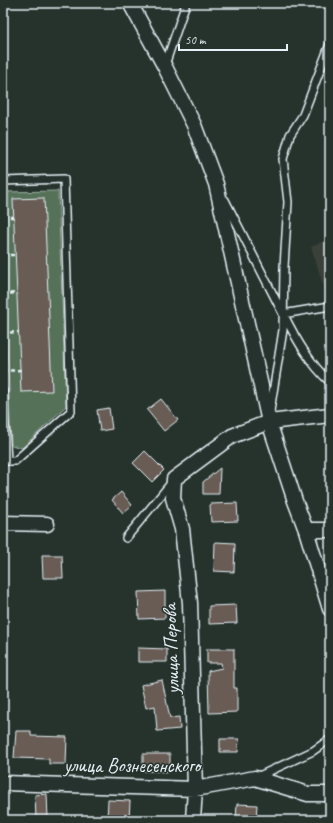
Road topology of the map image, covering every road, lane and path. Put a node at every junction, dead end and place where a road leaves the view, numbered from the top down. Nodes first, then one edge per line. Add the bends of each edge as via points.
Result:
1 (130, 3) edge
2 (186, 3) edge
3 (330, 44) edge
4 (165, 66) junction
5 (3, 181) edge
6 (216, 184) junction
7 (3, 217) edge
8 (14, 217) dead end
9 (3, 255) edge
10 (16, 255) dead end
11 (3, 294) edge
12 (17, 294) dead end
13 (330, 306) edge
14 (283, 314) junction
15 (19, 332) dead end
16 (3, 333) edge
17 (20, 370) dead end
18 (3, 371) edge
19 (330, 382) edge
20 (3, 391) edge
21 (330, 415) edge
22 (269, 422) junction
23 (5, 461) edge
24 (174, 479) junction
25 (3, 523) edge
26 (47, 524) dead end
27 (306, 530) junction
28 (330, 530) edge
29 (126, 538) dead end
30 (330, 609) edge
31 (330, 739) edge
32 (255, 778) junction
33 (3, 783) edge
34 (195, 789) junction
35 (330, 794) edge
36 (193, 820) edge

1 - 4 street
2 - 4 lane
3 - 14 lane via 303,115 290,135 283,159 288,202
4 - 6 street via 194,125
5 - 23 lane via 64,179 71,411 15,461
6 - 14 lane
6 - 22 street
7 - 8 path
9 - 10 path
11 - 12 path
13 - 14 lane
14 - 19 lane via 294,335 322,375
14 - 22 lane via 284,330
15 - 16 path
17 - 18 path
20 - 23 lane
21 - 22 street
22 - 24 street via 232,436
22 - 27 street
24 - 29 lane
24 - 34 street, улица Перова via 173,498 182,529 190,603
25 - 26 street
27 - 28 street
27 - 30 street
31 - 32 lane via 313,751
32 - 34 street, улица Вознесенского
32 - 35 street, улица Вознесенского via 308,794
33 - 34 street, улица Вознесенского
34 - 36 street, улица Перова

